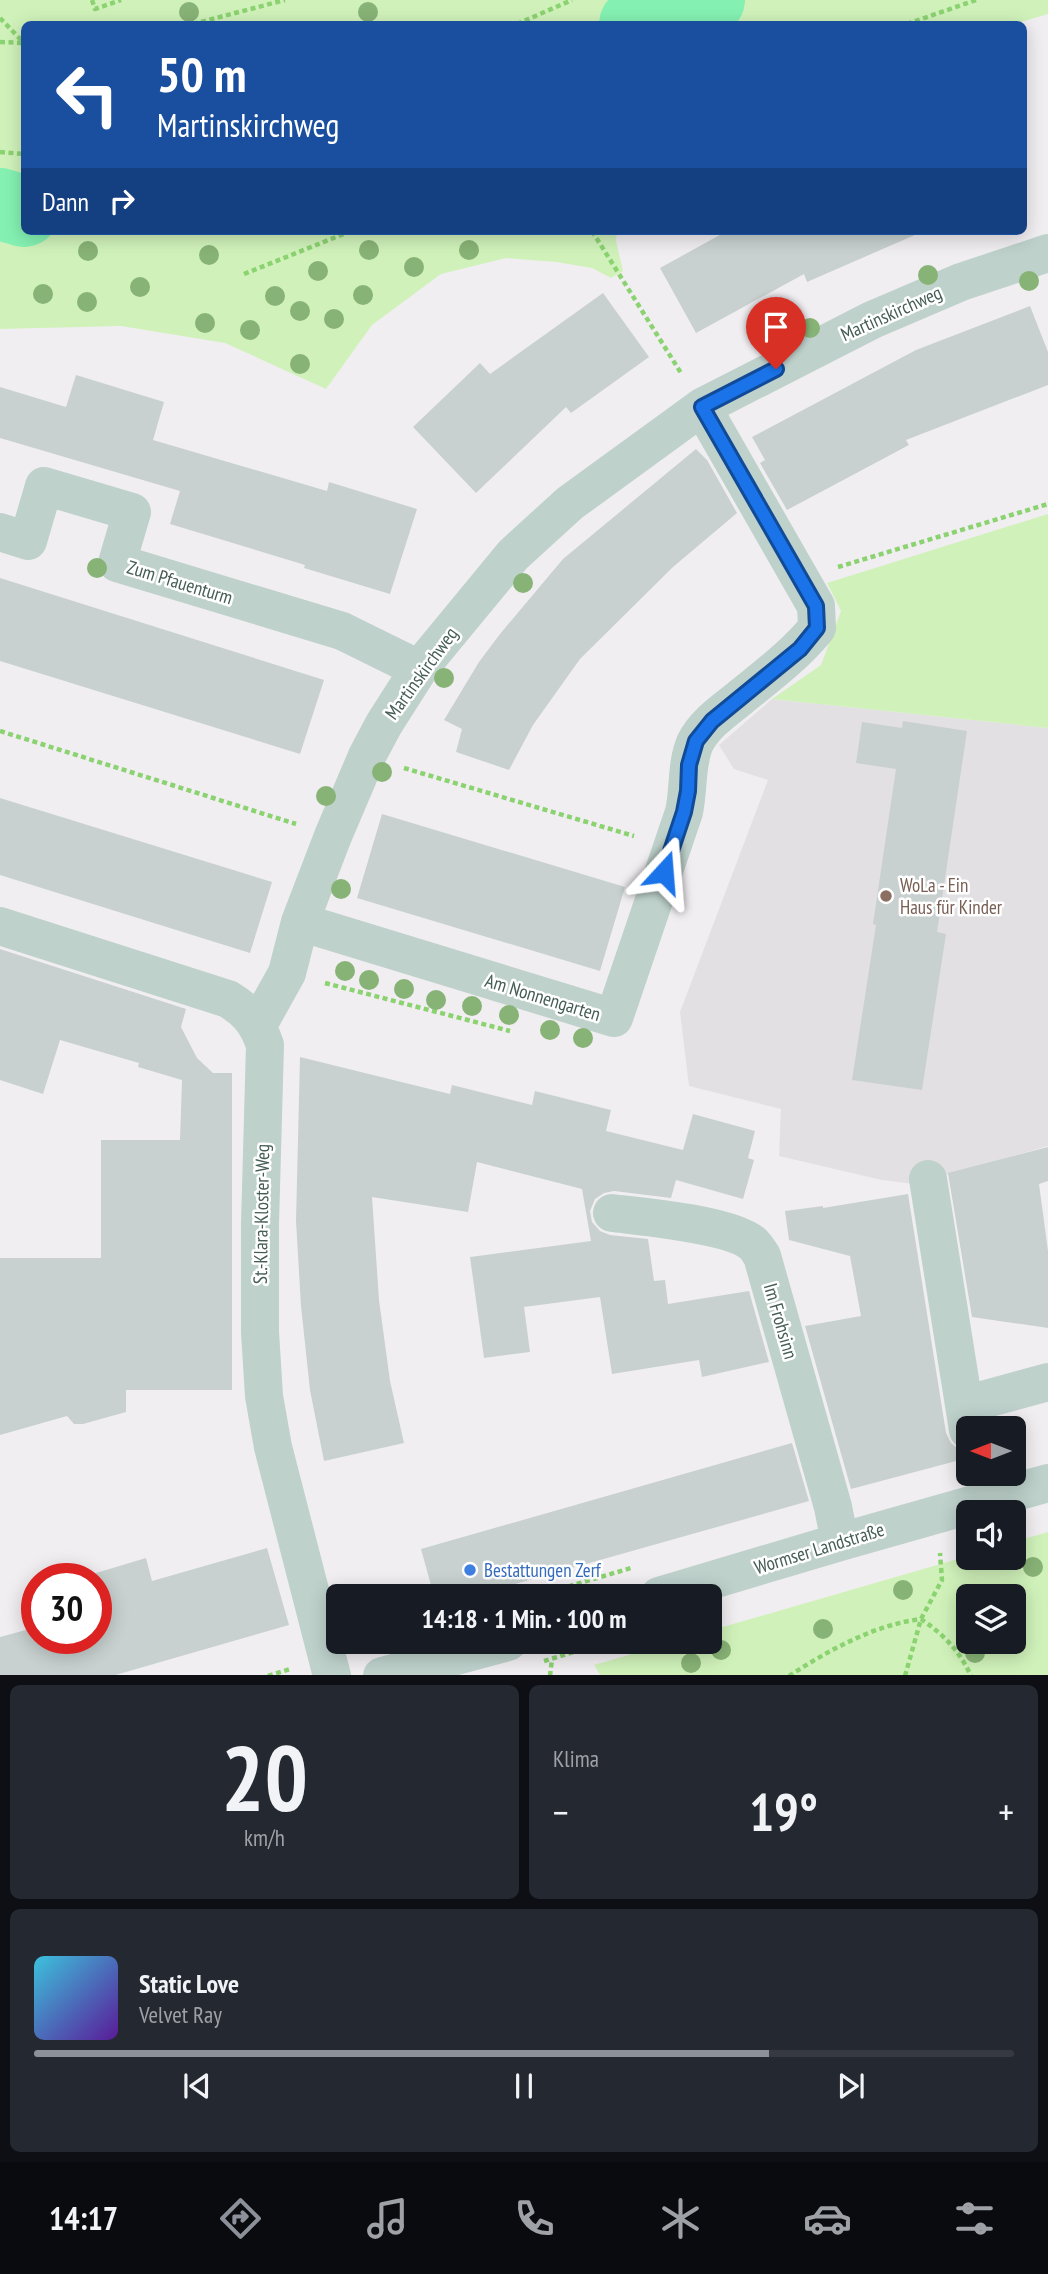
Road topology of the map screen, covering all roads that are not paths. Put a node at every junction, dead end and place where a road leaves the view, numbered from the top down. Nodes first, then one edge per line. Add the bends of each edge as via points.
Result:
1 (1048, 253) edge
2 (702, 407) junction
3 (0, 533) edge
4 (419, 669) junction
5 (300, 922) junction
6 (0, 926) edge
7 (258, 1025) junction
8 (928, 1180) dead end
9 (612, 1213) dead end
10 (1048, 1382) edge
11 (966, 1416) edge
12 (971, 1416) edge
13 (1048, 1483) edge
14 (977, 1487) edge
15 (841, 1542) junction
16 (699, 1584) edge
17 (499, 1654) edge
18 (332, 1675) edge
19 (382, 1675) edge

1 - 2 street, Martinskirchweg via 961,282 872,320
2 - 4 street, Martinskirchweg via 570,503 513,555
2 - 5 street, Am Nonnengarten via 816,606 817,628 800,649 712,721 696,741 686,802 614,1018
3 - 4 street, Zum Pfauenturm via 28,541 44,486 132,512 117,563 342,631
4 - 5 street, Martinskirchweg via 366,757
5 - 7 street, Martinskirchweg via 287,973
6 - 7 street via 228,999
7 - 18 street, St.-Klara-Kloster-Weg via 265,1045 260,1224 264,1395 273,1447
8 - 11 street
9 - 15 street, Im Frohsinn via 735,1234 752,1243 762,1256
10 - 12 street
13 - 14 street, Wormser Landstraße
14 - 15 street, Wormser Landstraße
15 - 16 street, Wormser Landstraße
17 - 19 street

